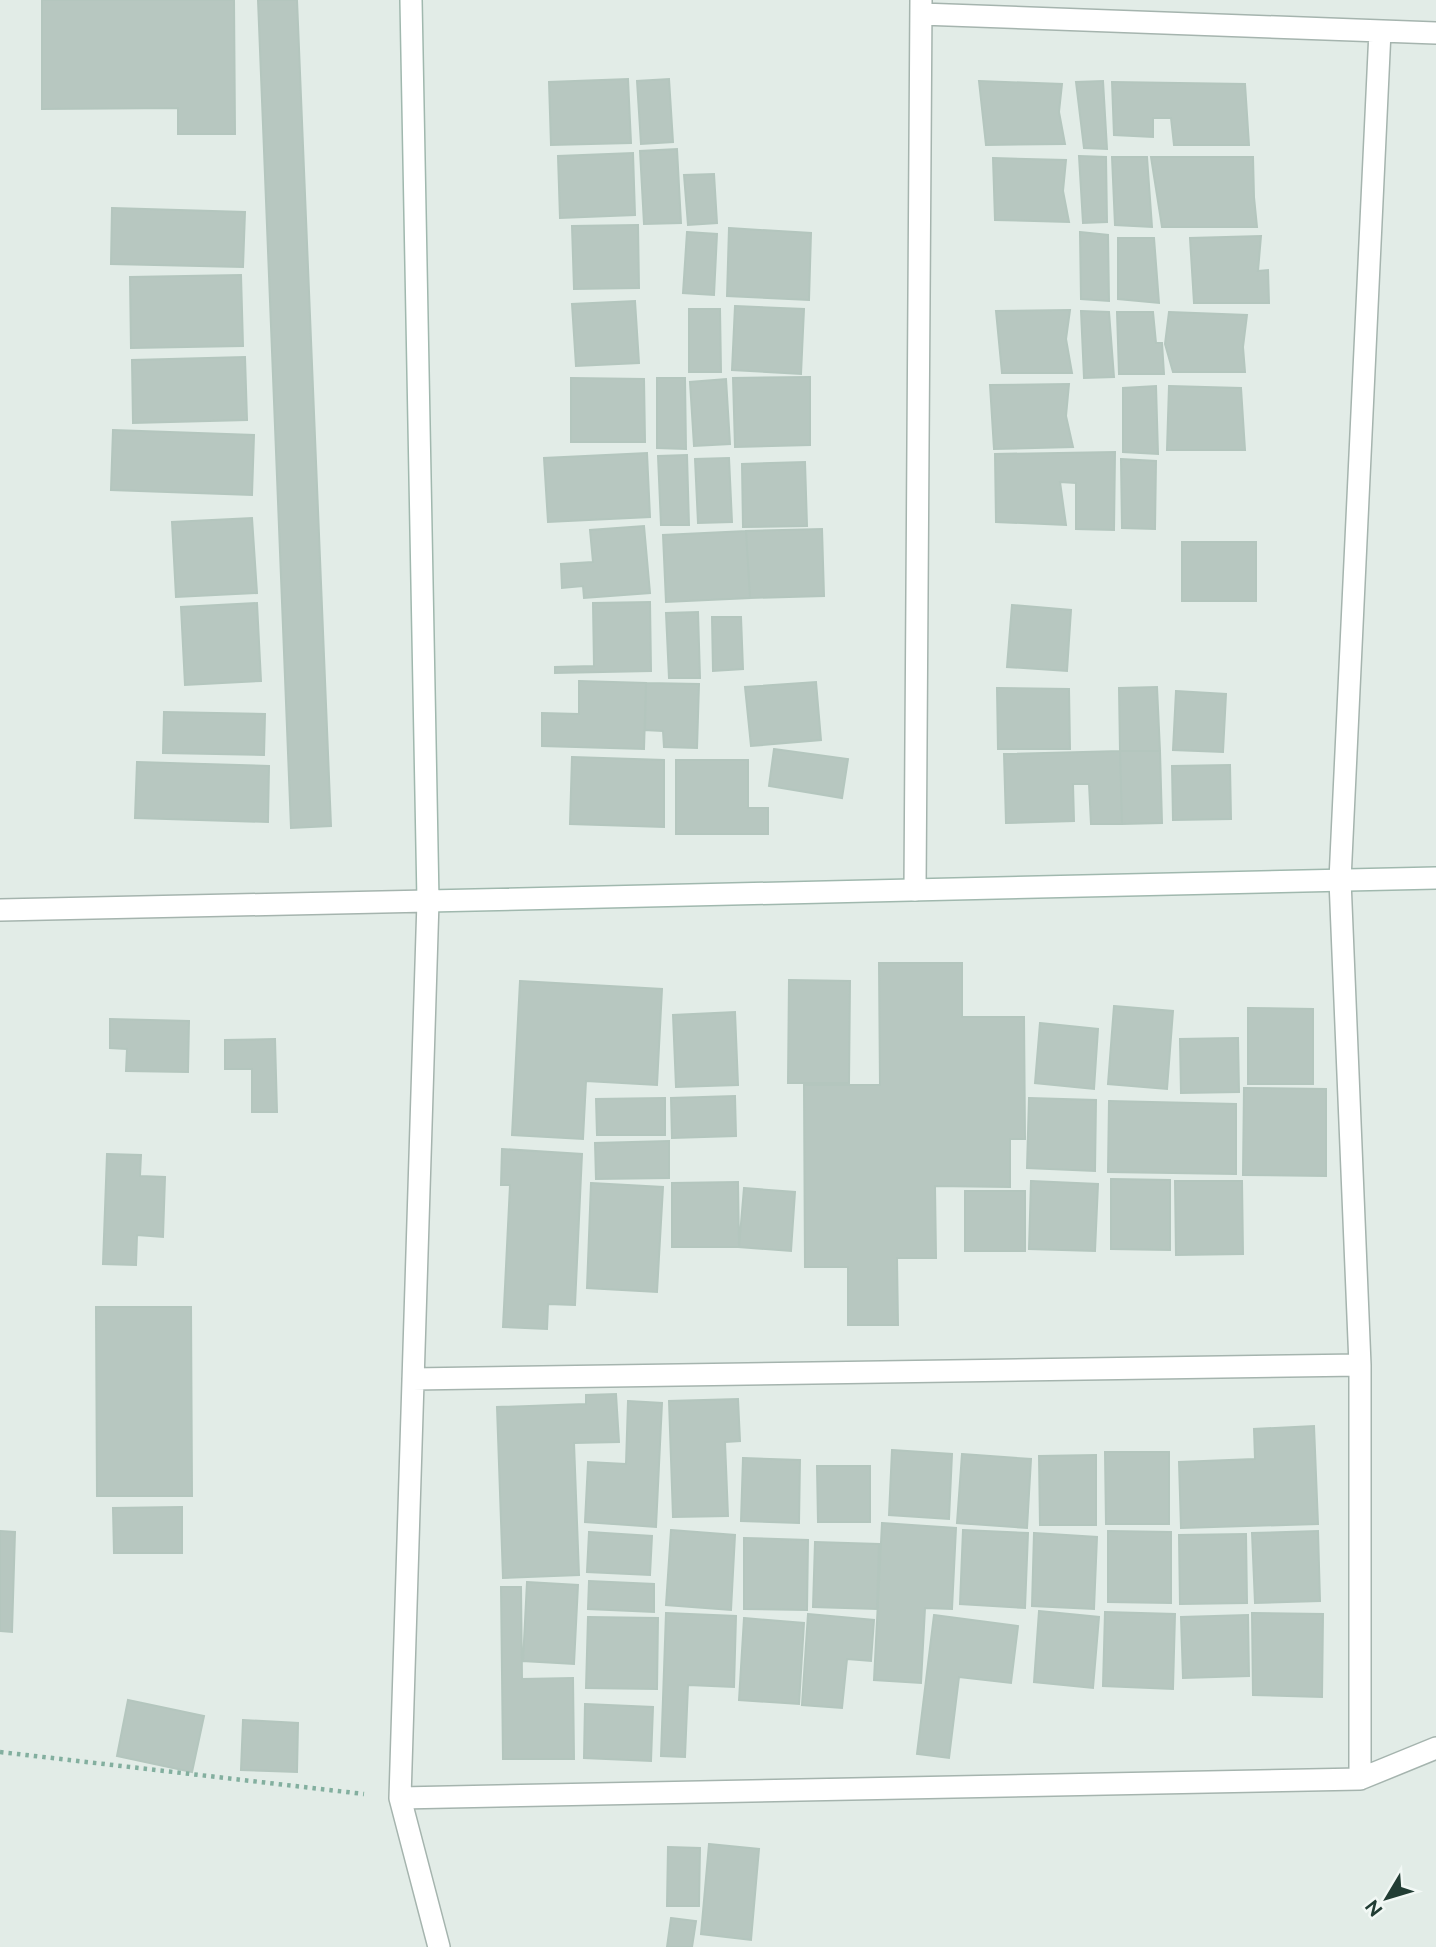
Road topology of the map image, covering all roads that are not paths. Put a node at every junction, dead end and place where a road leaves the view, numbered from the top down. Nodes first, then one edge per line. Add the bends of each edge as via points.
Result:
1 (411, 0) edge
2 (921, 7) edge
3 (1380, 31) junction
4 (1436, 33) edge
5 (1436, 878) edge
6 (1339, 880) junction
7 (915, 890) junction
8 (428, 901) junction
9 (0, 910) edge
10 (1360, 1365) junction
11 (413, 1379) junction
12 (1436, 1748) edge
13 (1360, 1779) junction
14 (400, 1798) junction
15 (439, 1947) edge

1 - 8 street
2 - 3 street
2 - 7 street
3 - 4 street
3 - 6 street
5 - 6 street
6 - 7 street
6 - 10 street
7 - 8 street
8 - 9 street
8 - 11 street
10 - 11 street
10 - 13 street
11 - 14 street
12 - 13 street
13 - 14 street
14 - 15 street

